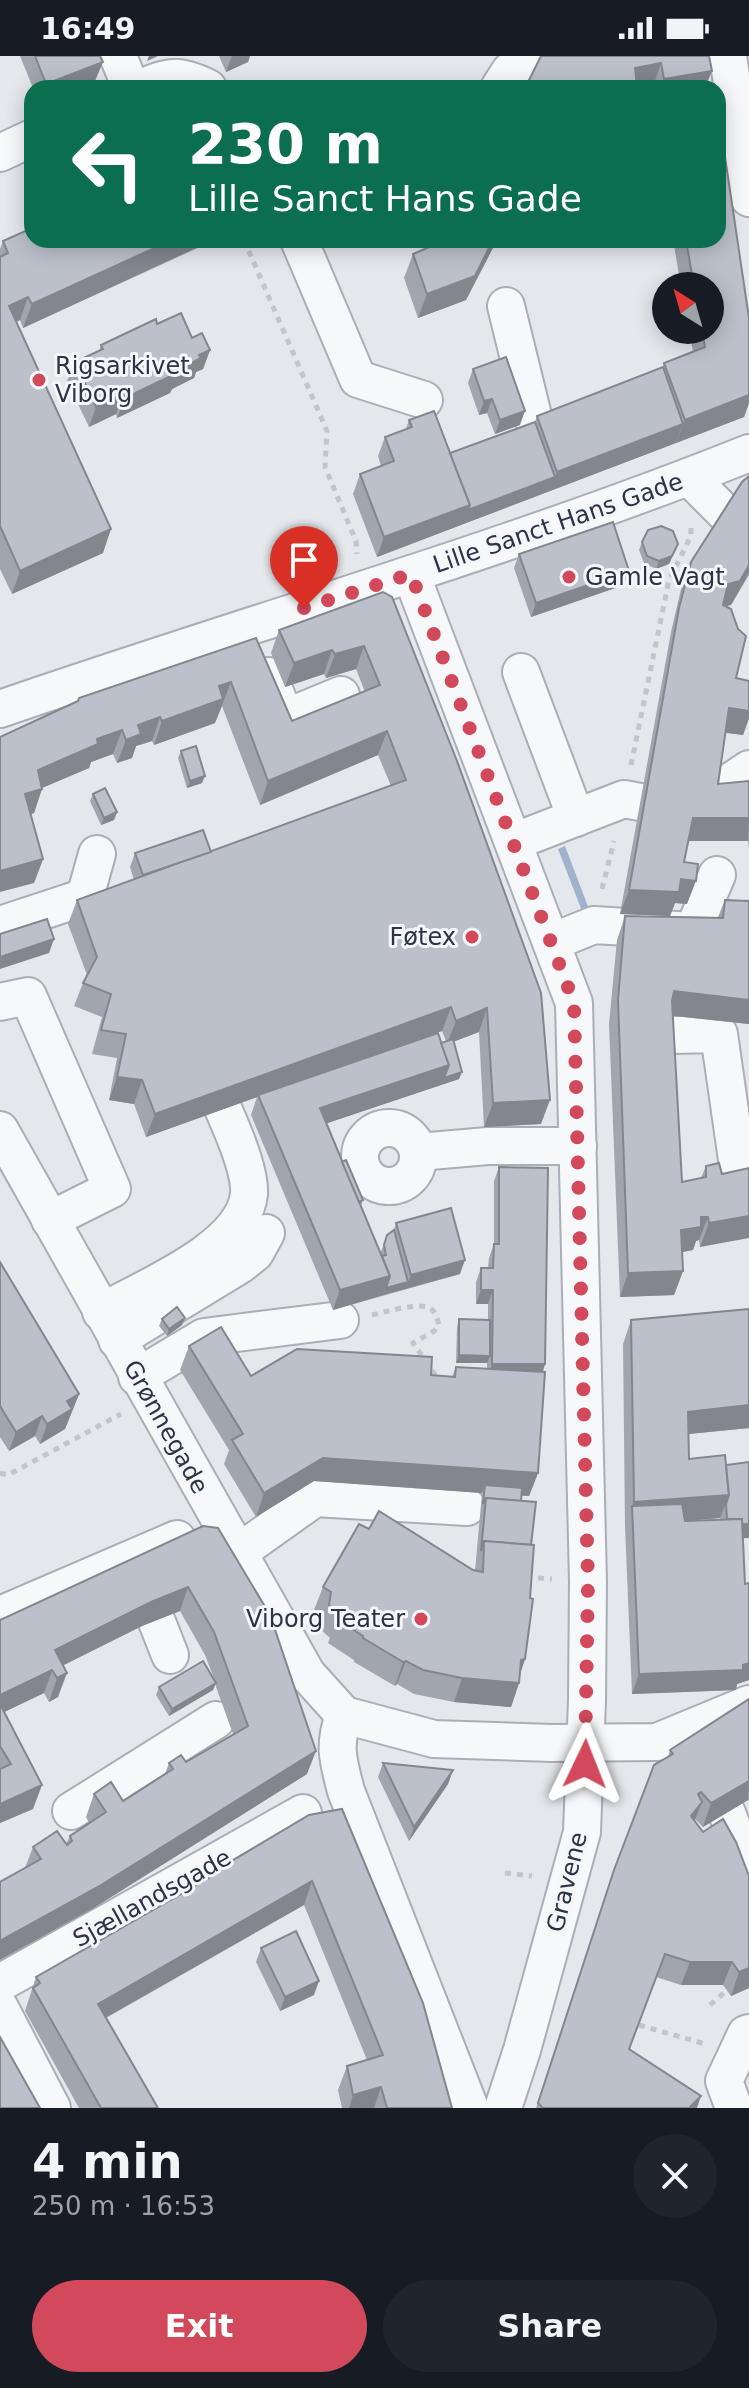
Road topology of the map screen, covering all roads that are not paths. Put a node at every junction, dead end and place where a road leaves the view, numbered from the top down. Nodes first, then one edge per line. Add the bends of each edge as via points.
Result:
1 (118, 56) edge
2 (534, 56) edge
3 (728, 56) edge
4 (128, 80) edge
5 (158, 80) edge
6 (189, 80) edge
7 (504, 80) edge
8 (24, 142) edge
9 (0, 153) edge
10 (749, 198) edge
11 (302, 248) edge
12 (506, 306) dead end
13 (424, 400) dead end
14 (536, 428) edge
15 (749, 453) edge
16 (689, 477) junction
17 (727, 515) edge
18 (411, 574) junction
19 (249, 626) junction
20 (521, 672) dead end
21 (341, 695) dead end
22 (0, 709) edge
23 (749, 769) edge
24 (711, 795) edge
25 (632, 800) road end
26 (576, 818) junction
27 (513, 842) junction
28 (97, 854) dead end
29 (717, 875) dead end
30 (0, 925) edge
31 (552, 942) junction
32 (0, 1002) edge
33 (672, 1035) edge
34 (207, 1073) edge
35 (0, 1130) edge
36 (578, 1146) junction
37 (418, 1152) dead end
38 (740, 1181) edge
39 (224, 1209) dead end
40 (50, 1220) junction
41 (266, 1233) dead end
42 (103, 1315) junction
43 (340, 1320) road end
44 (144, 1387) junction
45 (467, 1507) dead end
46 (219, 1521) junction
47 (239, 1552) junction
48 (0, 1615) edge
49 (749, 1704) edge
50 (344, 1715) junction
51 (216, 1720) dead end
52 (585, 1743) junction
53 (71, 1811) dead end
54 (303, 1813) dead end
55 (727, 1813) edge
56 (749, 1872) edge
57 (0, 1983) edge
58 (0, 2008) edge
59 (749, 2033) edge
60 (52, 2108) edge
61 (470, 2108) edge
62 (503, 2108) edge
63 (734, 2108) edge

1 - 4 street
2 - 7 street
3 - 10 street
5 - 6 street
8 - 9 street
11 - 13 street via 358,379
12 - 14 street
15 - 16 street, Lille Sanct Hans Gade
16 - 17 street
16 - 18 street, Lille Sanct Hans Gade via 563,507
18 - 19 street, Lille Sanct Hans Gade
18 - 27 street, Gravene
19 - 21 street via 285,718
19 - 22 street, Lille Sanct Hans Gade
20 - 26 street
23 - 24 street
25 - 26 street
26 - 27 street
27 - 31 street, Gravene
28 - 30 street via 85,897
29 - 31 street via 693,931 594,925
31 - 36 street, Gravene via 589,1038
32 - 40 street via 28,996 112,1189
33 - 38 street via 719,1034
34 - 42 street via 243,1157 249,1194 238,1224 211,1252
35 - 40 street, Grønnegade
36 - 37 street
36 - 52 street, Gravene via 588,1582
39 - 42 street via 211,1226
40 - 42 street, Grønnegade
41 - 42 street via 255,1253 240,1265
42 - 44 street, Grønnegade
43 - 44 street via 204,1337
44 - 46 street, Grønnegade
45 - 47 street via 315,1498
46 - 47 street, Grønnegade
46 - 48 street via 134,1567
47 - 50 street, Grønnegade via 307,1674 300,1689
49 - 52 street via 670,1751
50 - 52 street via 434,1739
50 - 61 street via 336,1755 346,1791
51 - 53 street
52 - 62 street, Gravene via 582,1832
54 - 57 street, Sjællandsgade
55 - 56 street
58 - 60 street
59 - 63 street via 724,2081

